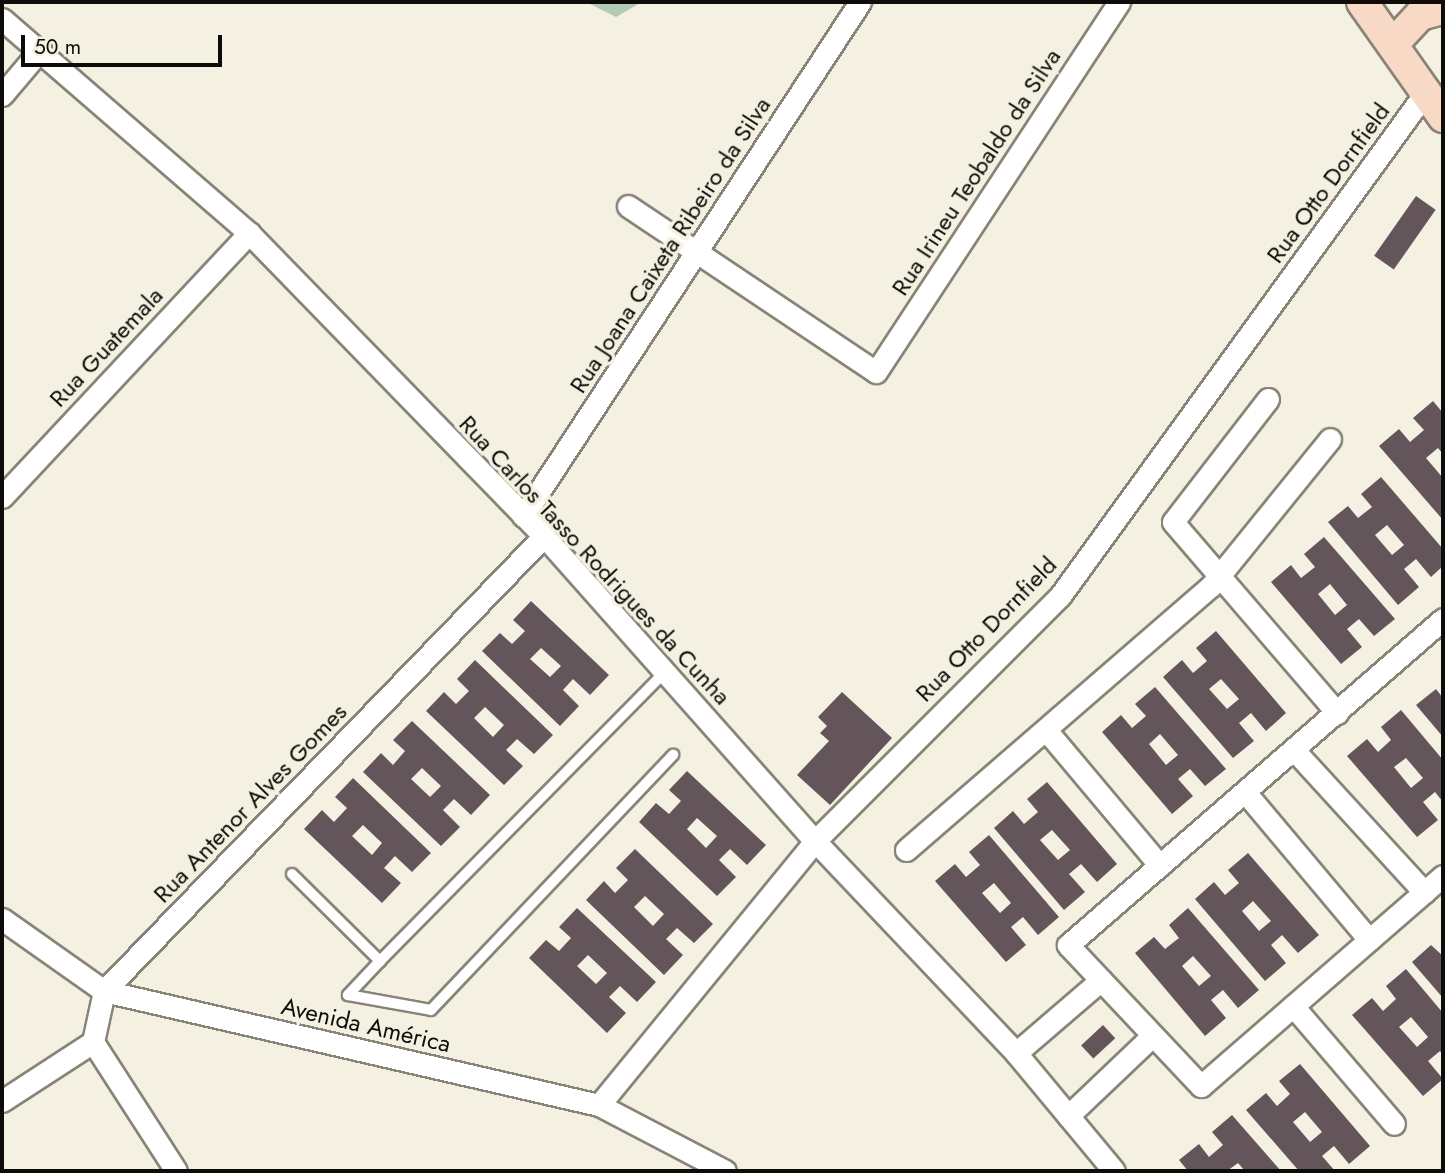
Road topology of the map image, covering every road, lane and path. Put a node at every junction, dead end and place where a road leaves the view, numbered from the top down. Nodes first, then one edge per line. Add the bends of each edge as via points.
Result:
1 (860, 2) edge
2 (1119, 2) edge
3 (1362, 2) edge
4 (1443, 9) edge
5 (2, 19) edge
6 (1393, 44) junction
7 (40, 50) junction
8 (1425, 93) junction
9 (2, 94) edge
10 (1443, 117) edge
11 (628, 206) dead end
12 (249, 233) junction
13 (696, 252) junction
14 (1268, 399) dead end
15 (1330, 439) dead end
16 (2, 497) edge
17 (523, 516) junction
18 (544, 536) junction
19 (1219, 576) junction
20 (1443, 619) edge
21 (665, 672) junction
22 (1337, 713) junction
23 (1046, 730) junction
24 (1294, 750) junction
25 (673, 755) dead end
26 (1245, 792) junction
27 (815, 842) junction
28 (906, 850) dead end
29 (1160, 866) junction
30 (292, 874) dead end
31 (1443, 876) edge
32 (1424, 892) junction
33 (2, 919) edge
34 (1369, 940) junction
35 (380, 961) junction
36 (1101, 980) junction
37 (104, 991) junction
38 (1293, 1006) junction
39 (1153, 1035) junction
40 (93, 1042) junction
41 (1016, 1053) junction
42 (2, 1101) edge
43 (599, 1105) junction
44 (1068, 1116) junction
45 (1394, 1124) dead end
46 (719, 1170) edge
47 (176, 1171) edge
48 (1114, 1171) edge

1 - 13 street, Rua Joana Caixeta Ribeiro da Silva
2 - 13 street, Rua Irineu Teobaldo da Silva via 876,372
3 - 6 street
4 - 6 street via 1420,15
5 - 7 street, Rua Carlos Tasso Rodrigues da Cunha
6 - 8 street
7 - 9 street
7 - 12 street, Rua Carlos Tasso Rodrigues da Cunha
8 - 10 street
8 - 27 street, Rua Otto Dornfield via 1060,596
11 - 13 street
12 - 16 street, Rua Guatemala
12 - 17 street, Rua Carlos Tasso Rodrigues da Cunha
13 - 17 street, Rua Joana Caixeta Ribeiro da Silva
14 - 19 street via 1173,523
15 - 19 street
17 - 18 street, Rua Carlos Tasso Rodrigues da Cunha
18 - 21 street, Rua Carlos Tasso Rodrigues da Cunha
18 - 37 street, Rua Antenor Alves Gomes
19 - 22 street
19 - 23 street
20 - 22 street
21 - 27 street, Rua Carlos Tasso Rodrigues da Cunha
21 - 35 lane
22 - 24 street
23 - 28 street
23 - 29 street
24 - 26 street
24 - 32 street
25 - 35 lane via 430,1010 348,995
26 - 29 street
26 - 34 street
27 - 41 street, Rua Carlos Tasso Rodrigues da Cunha
27 - 43 street, Rua Otto Dornfield
29 - 36 street via 1068,945
30 - 35 lane
31 - 32 street
32 - 34 street
33 - 37 street, Avenida América
34 - 38 street
36 - 39 street
36 - 41 street
37 - 40 street
37 - 43 street, Avenida América
38 - 39 street via 1201,1087
38 - 45 street
39 - 44 street
40 - 42 street
40 - 47 street
41 - 44 street, Rua Carlos Tasso Rodrigues da Cunha
43 - 46 street, Avenida América
44 - 48 street, Rua Carlos Tasso Rodrigues da Cunha

